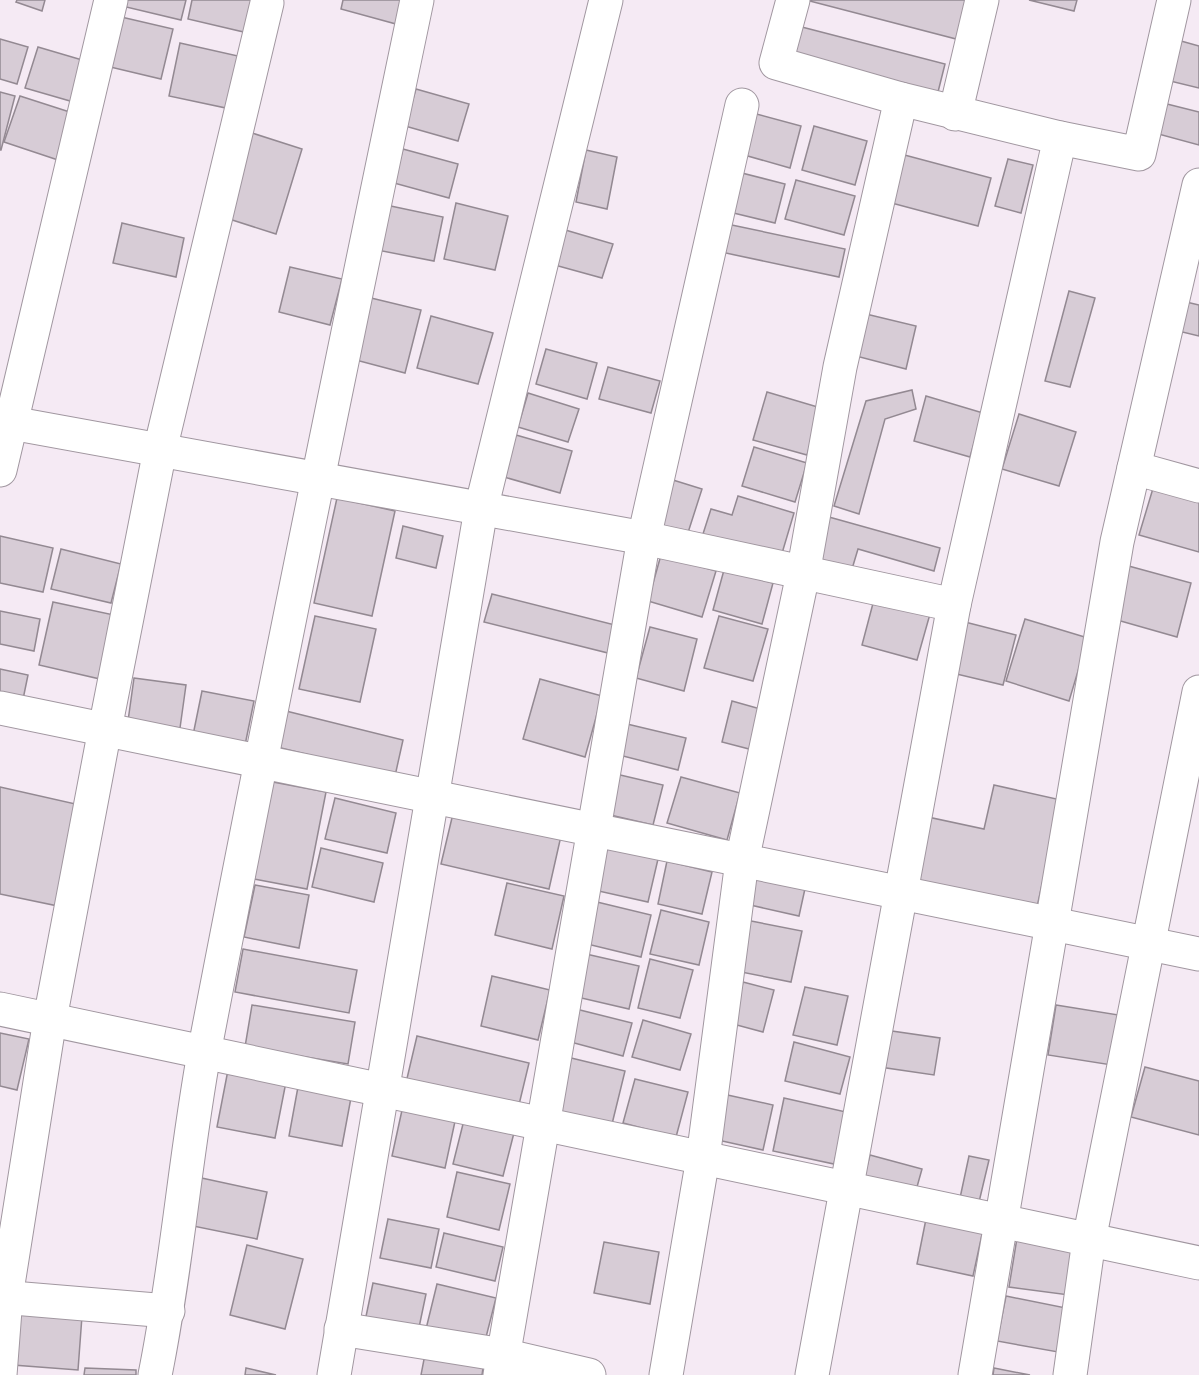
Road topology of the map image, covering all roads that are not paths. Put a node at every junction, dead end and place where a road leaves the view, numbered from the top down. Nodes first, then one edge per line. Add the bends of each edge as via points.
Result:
1 (111, 0) edge
2 (417, 0) edge
3 (606, 0) edge
4 (794, 0) edge
5 (982, 0) edge
6 (1174, 0) edge
7 (267, 3) dead end
8 (901, 99) junction
9 (742, 105) dead end
10 (955, 114) junction
11 (1060, 138) junction
12 (1199, 185) edge
13 (5, 422) edge
14 (160, 450) junction
15 (1134, 468) junction
16 (0, 470) edge
17 (317, 479) junction
18 (1199, 486) edge
19 (481, 509) junction
20 (644, 538) junction
21 (803, 574) junction
22 (954, 605) junction
23 (1199, 692) edge
24 (0, 708) edge
25 (105, 729) junction
26 (262, 762) junction
27 (432, 796) junction
28 (593, 830) junction
29 (742, 861) junction
30 (900, 893) junction
31 (1052, 924) junction
32 (1148, 944) junction
33 (1199, 954) edge
34 (0, 1009) edge
35 (50, 1019) junction
36 (204, 1053) junction
37 (384, 1090) junction
38 (542, 1124) junction
39 (703, 1158) junction
40 (846, 1188) junction
41 (1000, 1221) junction
42 (1089, 1239) junction
43 (1199, 1263) edge
44 (3, 1297) edge
45 (168, 1311) junction
46 (341, 1329) junction
47 (501, 1365) edge
48 (0, 1375) edge
49 (155, 1375) edge
50 (334, 1375) edge
51 (589, 1375) edge
52 (666, 1375) edge
53 (812, 1375) edge
54 (975, 1375) edge
55 (1070, 1375) edge

1 - 13 street
2 - 17 street
3 - 19 street
4 - 8 street via 776,63
5 - 10 street
6 - 11 street via 1140,154
7 - 14 street
8 - 10 street
8 - 21 street via 840,367
9 - 20 street
10 - 11 street
11 - 22 street
12 - 15 street
13 - 14 street
13 - 16 street
14 - 17 street
14 - 25 street
15 - 18 street
15 - 31 street via 1115,554
17 - 19 street
17 - 26 street
19 - 20 street
19 - 27 street
20 - 21 street
20 - 28 street
21 - 22 street
21 - 29 street
22 - 30 street
23 - 32 street
24 - 25 street
25 - 26 street
25 - 35 street
26 - 27 street
26 - 36 street
27 - 28 street
27 - 37 street
28 - 29 street
28 - 38 street
29 - 30 street
29 - 39 street
30 - 31 street
30 - 40 street
31 - 32 street
31 - 41 street
32 - 33 street
32 - 42 street
34 - 35 street
35 - 36 street
35 - 44 street
36 - 37 street
36 - 45 street
37 - 38 street
37 - 46 street
38 - 39 street
38 - 47 street
39 - 40 street
39 - 52 street
40 - 41 street
40 - 53 street
41 - 42 street
41 - 54 street
42 - 43 street
42 - 55 street
44 - 45 street
44 - 48 street
45 - 49 street
46 - 47 street
46 - 50 street
47 - 51 street

